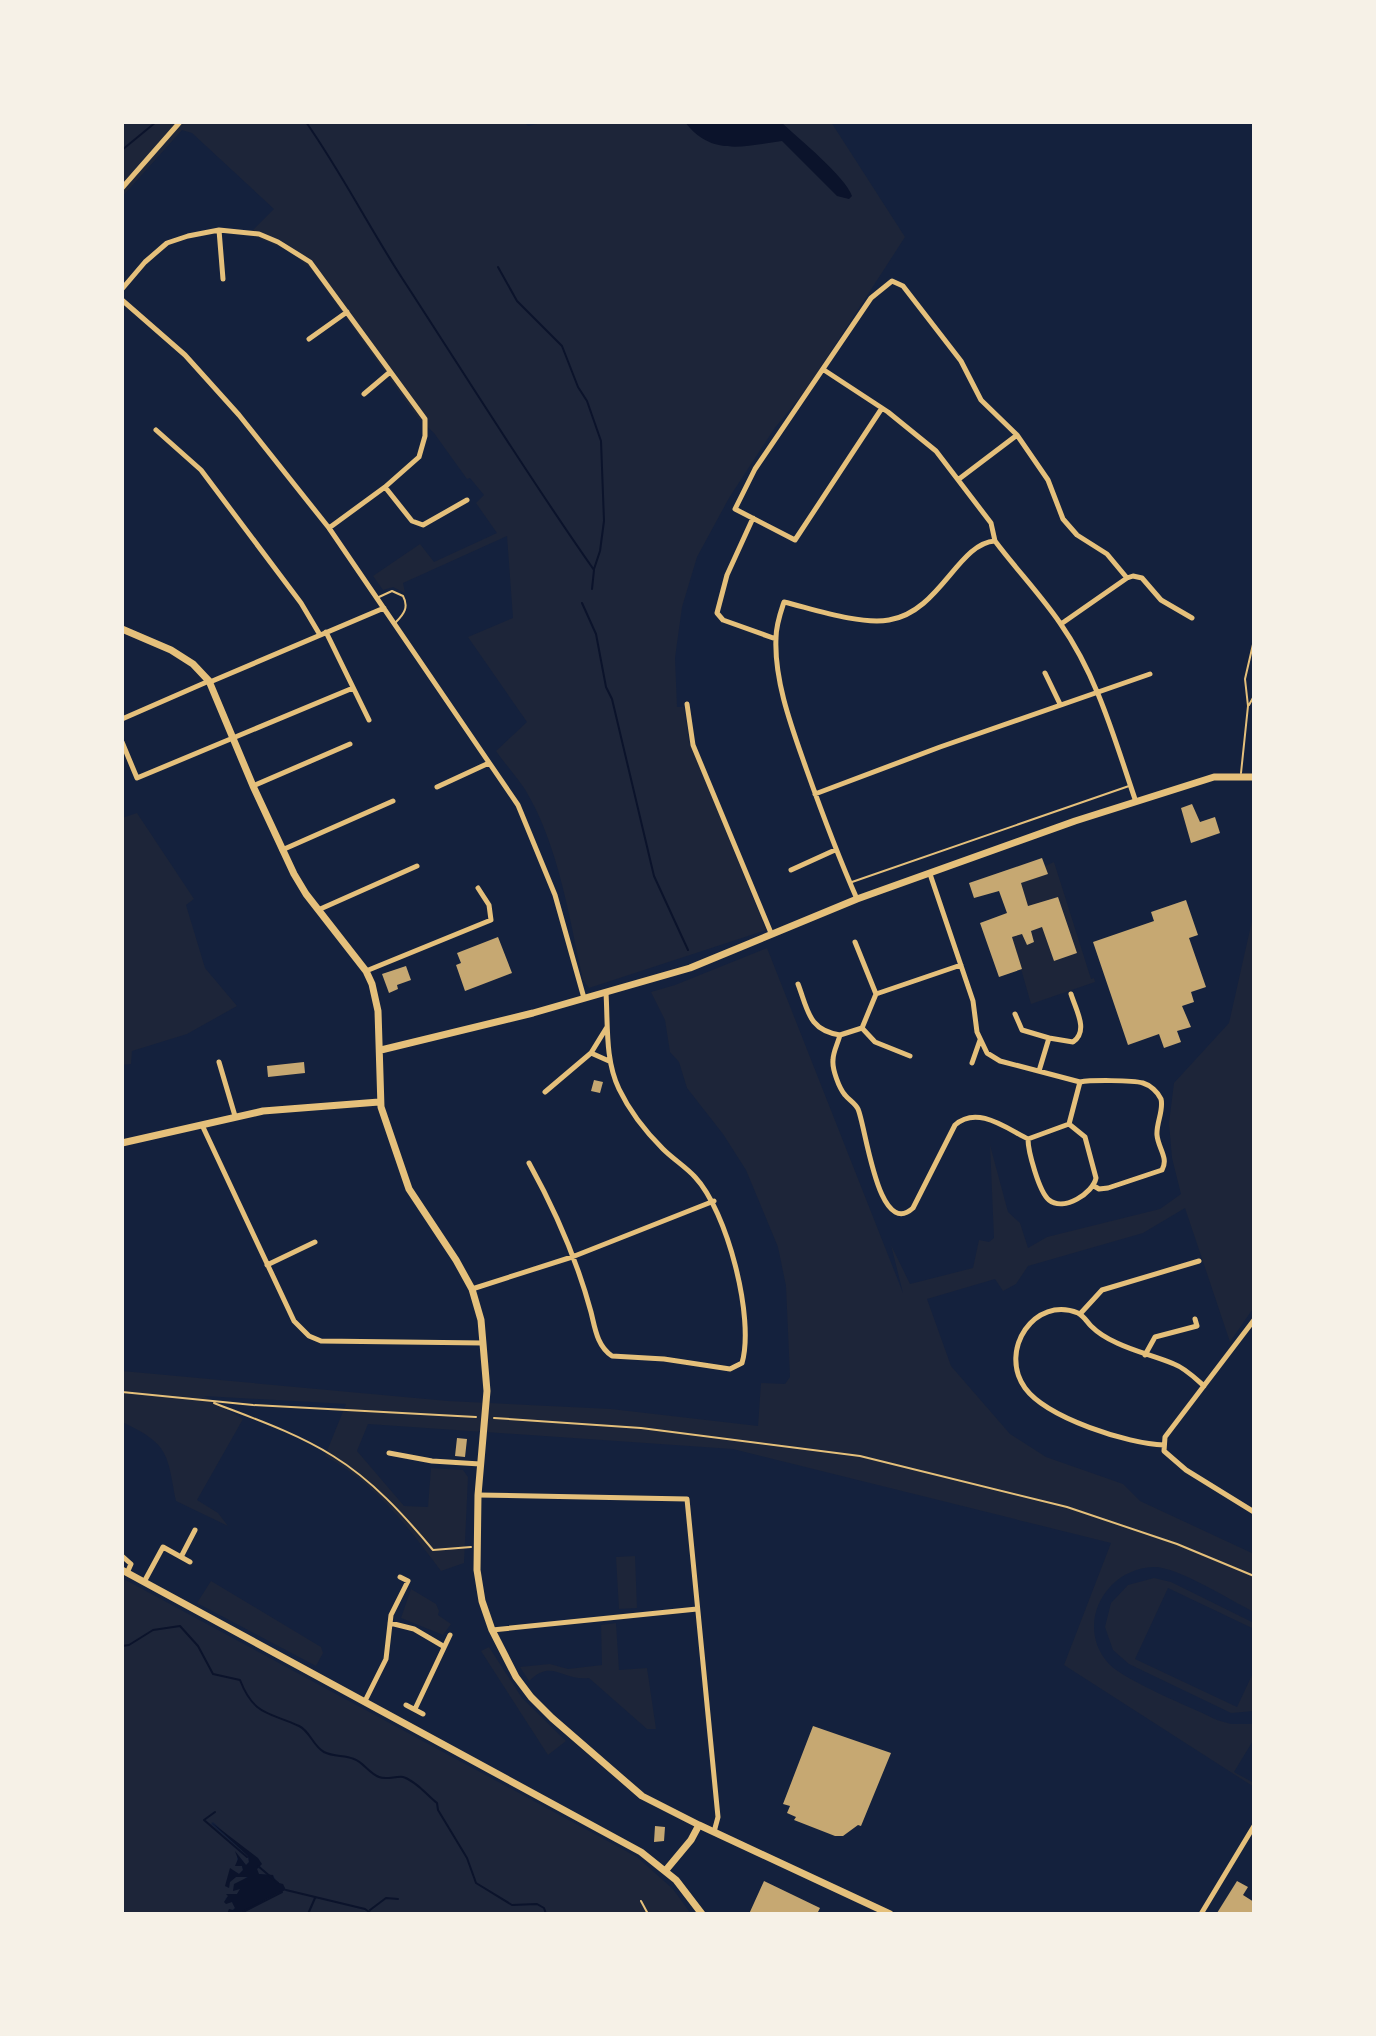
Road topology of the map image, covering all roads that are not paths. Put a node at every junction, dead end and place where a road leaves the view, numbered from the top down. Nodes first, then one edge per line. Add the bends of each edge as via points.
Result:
1 (180, 122) edge
2 (122, 188) edge
3 (219, 230) junction
4 (223, 279) dead end
5 (122, 289) edge
6 (122, 300) edge
7 (347, 312) junction
8 (309, 339) dead end
9 (824, 370) junction
10 (390, 372) junction
11 (364, 394) dead end
12 (882, 408) junction
13 (156, 430) dead end
14 (1017, 435) junction
15 (959, 479) junction
16 (385, 487) junction
17 (467, 500) dead end
18 (753, 518) junction
19 (329, 528) junction
20 (995, 541) junction
21 (1127, 578) junction
22 (378, 598) junction
23 (384, 608) junction
24 (1192, 618) dead end
25 (394, 622) junction
26 (1061, 624) junction
27 (122, 629) edge
28 (323, 633) junction
29 (776, 639) junction
30 (1254, 640) edge
31 (1045, 673) dead end
32 (1150, 674) dead end
33 (210, 682) junction
34 (353, 688) junction
35 (1097, 692) junction
36 (1254, 696) edge
37 (687, 704) dead end
38 (1060, 704) junction
39 (1248, 706) junction
40 (122, 719) edge
41 (369, 720) dead end
42 (235, 738) junction
43 (122, 742) edge
44 (350, 744) dead end
45 (489, 763) junction
46 (1242, 777) junction
47 (1254, 777) edge
48 (253, 786) junction
49 (1130, 786) junction
50 (437, 787) dead end
51 (815, 794) junction
52 (393, 801) dead end
53 (1136, 802) junction
54 (282, 850) junction
55 (835, 850) junction
56 (417, 866) dead end
57 (791, 870) dead end
58 (930, 874) junction
59 (849, 882) junction
60 (478, 888) dead end
61 (857, 899) junction
62 (318, 910) junction
63 (771, 933) junction
64 (855, 942) dead end
65 (961, 965) junction
66 (366, 971) junction
67 (798, 984) dead end
68 (606, 993) junction
69 (876, 994) junction
70 (1071, 994) dead end
71 (584, 999) junction
72 (819, 1007) dead end
73 (808, 1011) junction
74 (1015, 1014) dead end
75 (608, 1025) junction
76 (862, 1028) junction
77 (840, 1035) junction
78 (1049, 1038) junction
79 (981, 1039) junction
80 (381, 1050) junction
81 (591, 1053) junction
82 (910, 1056) dead end
83 (609, 1061) junction
84 (219, 1062) dead end
85 (972, 1063) dead end
86 (1039, 1071) junction
87 (1080, 1082) junction
88 (545, 1092) dead end
89 (379, 1102) junction
90 (235, 1116) junction
91 (202, 1124) junction
92 (1069, 1124) junction
93 (1028, 1139) junction
94 (122, 1143) edge
95 (529, 1163) dead end
96 (1094, 1186) junction
97 (714, 1201) junction
98 (315, 1242) dead end
99 (572, 1257) junction
100 (1199, 1261) dead end
101 (267, 1265) junction
102 (472, 1289) junction
103 (1080, 1314) junction
104 (1195, 1319) dead end
105 (1254, 1320) edge
106 (1252, 1328) edge
107 (484, 1343) junction
108 (1145, 1355) junction
109 (1204, 1386) junction
110 (1164, 1445) junction
111 (389, 1453) dead end
112 (480, 1464) junction
113 (478, 1495) junction
114 (1254, 1512) edge
115 (195, 1530) dead end
116 (122, 1556) edge
117 (181, 1557) junction
118 (190, 1562) dead end
119 (125, 1572) edge
120 (400, 1577) dead end
121 (144, 1582) junction
122 (697, 1609) junction
123 (390, 1623) junction
124 (492, 1630) junction
125 (450, 1635) dead end
126 (443, 1646) junction
127 (365, 1701) junction
128 (406, 1705) dead end
129 (415, 1709) junction
130 (423, 1714) dead end
131 (699, 1825) junction
132 (1254, 1826) edge
133 (714, 1832) junction
134 (666, 1870) junction
135 (702, 1914) edge
136 (890, 1914) edge
137 (1201, 1914) edge

1 - 2 street
3 - 4 street
3 - 5 street via 167,243
3 - 7 street via 259,234 310,262
6 - 19 street via 193,364
7 - 8 street
7 - 10 street
9 - 12 street
9 - 14 street via 871,298 896,281 961,361 981,400
9 - 18 street via 739,500 735,509
10 - 11 street
10 - 16 street via 425,419 425,436 419,457
12 - 15 street via 927,443
12 - 18 street via 795,540
13 - 28 street via 201,470
14 - 15 street
14 - 21 street via 1048,480 1063,519 1107,554
15 - 20 street via 991,523
16 - 17 street via 412,521 423,525
16 - 19 street
18 - 29 street via 727,575 717,613
19 - 22 street
20 - 26 street
20 - 29 street via 974,549 910,615 869,620 784,602
21 - 24 street via 1142,578 1161,600
21 - 26 street
22 - 23 street
22 - 25 lane via 388,591 403,596 405,611
23 - 25 street
23 - 28 street
25 - 45 street
26 - 35 street
27 - 33 main road via 171,650
28 - 33 street
28 - 34 street
29 - 51 street via 793,732
30 - 39 lane via 1245,679
31 - 38 street
32 - 35 street
33 - 40 street
33 - 42 main road
34 - 41 street
34 - 42 street
35 - 38 street
35 - 49 street
36 - 39 lane
37 - 63 street via 693,745
38 - 51 street
39 - 46 lane
42 - 43 street via 137,778
42 - 48 main road
44 - 48 street
45 - 50 street
45 - 71 street via 518,805 555,895
46 - 47 main road
46 - 53 main road via 1214,777
48 - 54 main road
49 - 53 street
49 - 59 lane
51 - 55 street
52 - 54 street
53 - 58 main road
54 - 62 main road
55 - 57 street
55 - 59 street
56 - 62 street
58 - 61 main road
58 - 65 street
59 - 61 street
60 - 66 street via 491,920
61 - 63 main road
62 - 66 main road
63 - 68 main road via 702,964
64 - 69 street
65 - 69 street
65 - 79 street
66 - 80 main road via 376,1001
67 - 73 street
68 - 71 main road
68 - 75 street
69 - 76 street
70 - 78 street via 1082,1031 1079,1038
71 - 80 main road
72 - 73 street
73 - 77 street via 814,1026
74 - 78 street via 1022,1030
75 - 81 street
75 - 83 street
76 - 77 street
76 - 82 street via 875,1042
77 - 93 street via 833,1059 840,1085 857,1108 874,1173 894,1213 913,1208 962,1118 985,1117
78 - 86 street
79 - 85 street
79 - 86 street via 987,1053 1000,1061
80 - 89 main road
81 - 83 street
81 - 88 street
83 - 97 street via 637,1120
84 - 90 street
86 - 87 street
87 - 92 street
87 - 96 street via 1143,1083 1158,1093 1163,1107 1157,1125 1166,1161 1162,1170 1108,1188
89 - 90 main road
89 - 102 main road via 409,1189
90 - 91 main road
91 - 94 main road
91 - 101 street
92 - 93 street
92 - 96 street via 1085,1137
93 - 96 street via 1048,1200 1080,1198
95 - 99 street
97 - 99 street
97 - 99 street via 731,1245 743,1315 746,1351 736,1367 612,1356 597,1338
98 - 101 street
99 - 102 street
100 - 103 street via 1102,1290
101 - 107 street via 294,1321 321,1341
102 - 107 main road
103 - 108 street via 1113,1341
103 - 110 street via 1060,1310 1026,1325 1016,1347 1025,1388 1077,1423
104 - 108 street via 1197,1326 1155,1337
105 - 106 street
106 - 109 street
107 - 112 main road
108 - 109 street via 1177,1364
109 - 110 street
110 - 114 street via 1186,1470
111 - 112 street
112 - 113 main road
113 - 122 street via 687,1499
113 - 124 main road via 476,1546 482,1601
115 - 117 street
116 - 119 street via 131,1564
117 - 118 street
117 - 121 street via 163,1547
119 - 121 main road
120 - 123 street via 408,1581
121 - 127 main road
122 - 124 street
122 - 133 street via 718,1817
123 - 126 street via 414,1629
123 - 127 street via 386,1659
124 - 131 main road via 516,1677 552,1718 642,1796
125 - 126 street
126 - 129 street
127 - 134 main road via 609,1833
128 - 129 street
129 - 130 street
131 - 133 main road
131 - 134 main road
132 - 137 street
133 - 136 main road
134 - 135 main road

